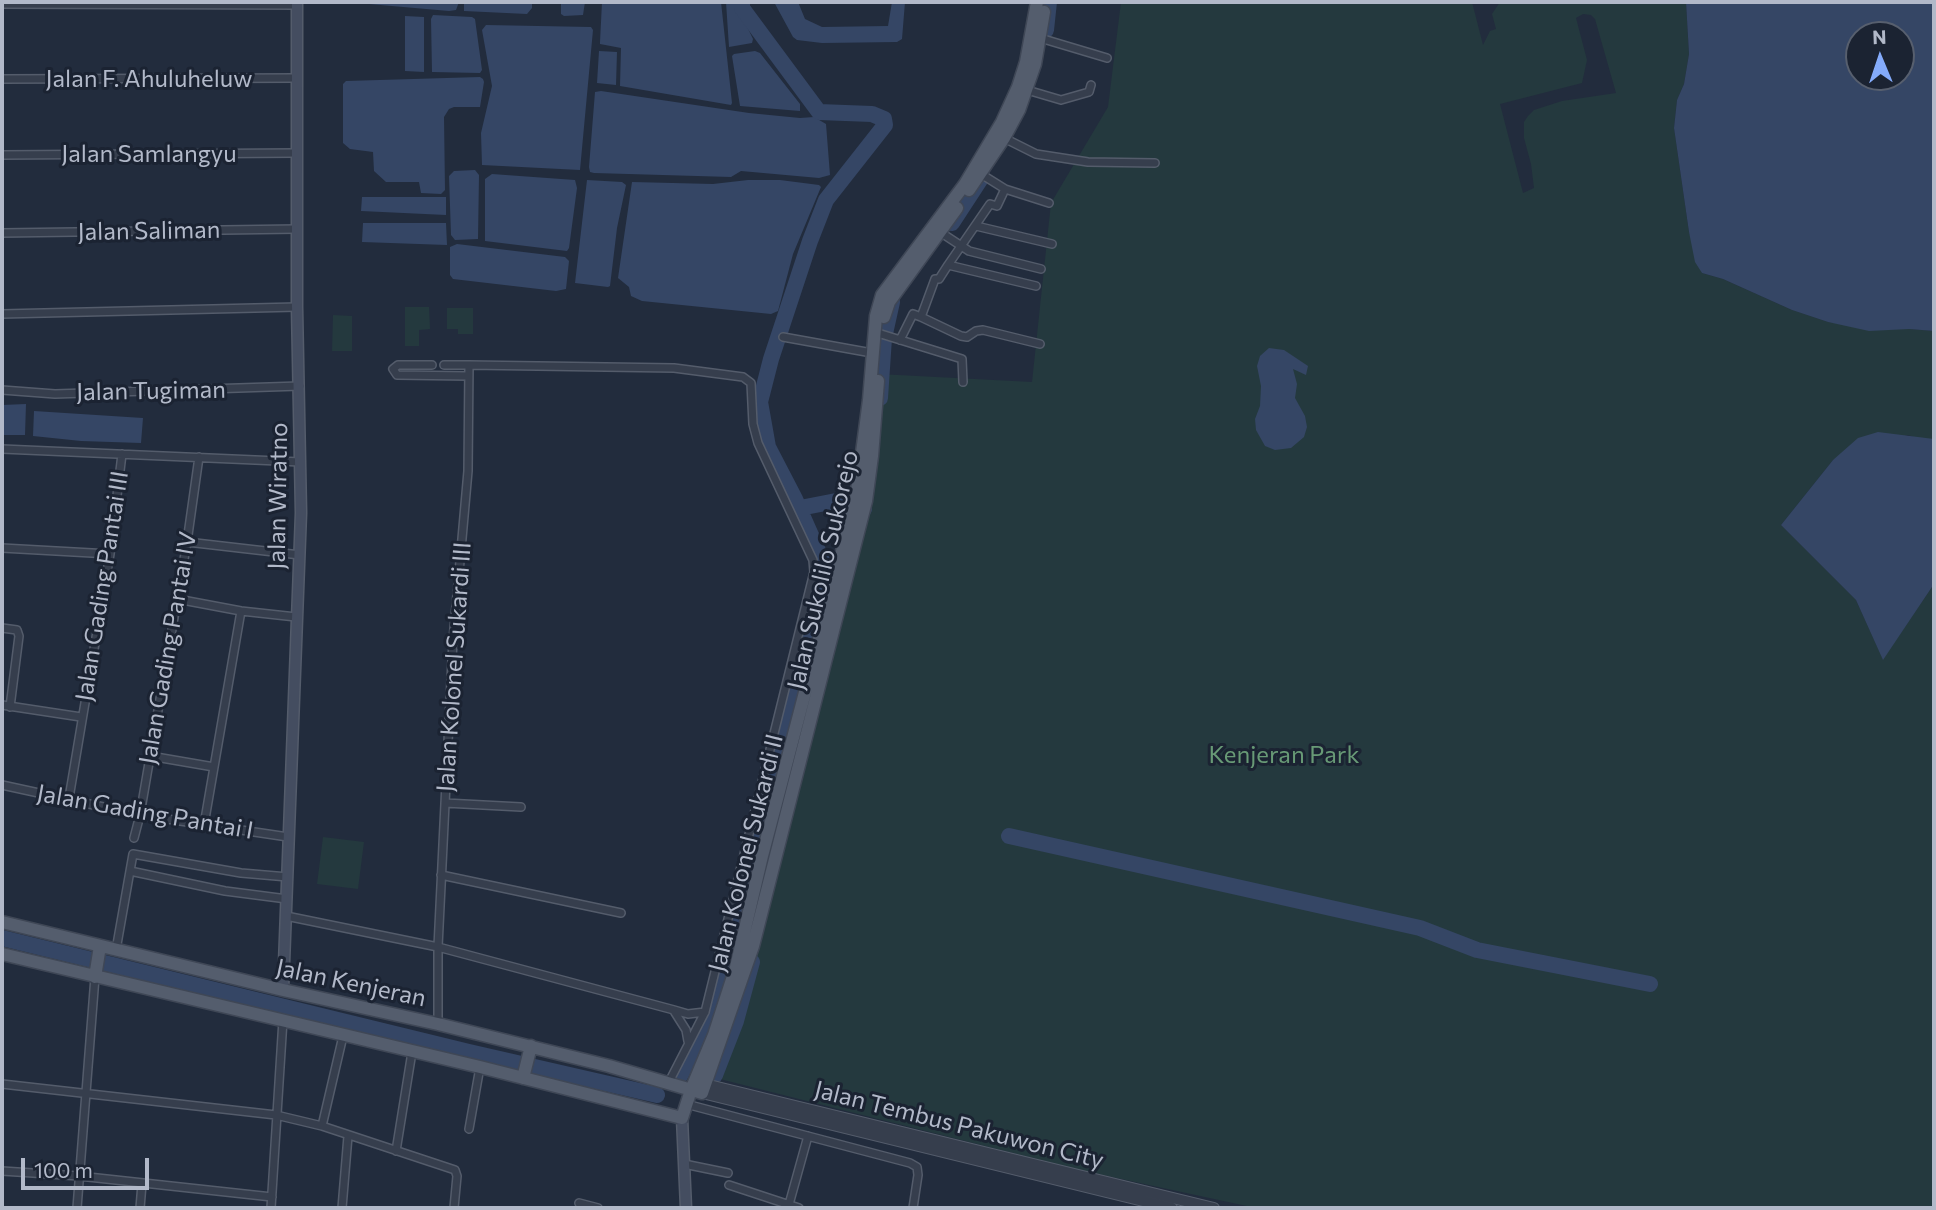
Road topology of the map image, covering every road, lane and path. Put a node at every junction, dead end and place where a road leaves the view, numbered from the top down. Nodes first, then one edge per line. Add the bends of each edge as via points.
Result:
1 (1037, 2) edge
2 (1045, 2) edge
3 (2, 4) edge
4 (297, 4) edge
5 (1041, 39) junction
6 (1107, 58) dead end
7 (297, 78) junction
8 (2, 79) edge
9 (1091, 85) dead end
10 (1028, 90) junction
11 (1007, 134) junction
12 (296, 153) junction
13 (2, 155) edge
14 (1156, 163) dead end
15 (982, 174) junction
16 (1006, 189) junction
17 (1049, 203) dead end
18 (976, 226) junction
19 (297, 229) junction
20 (2, 233) edge
21 (943, 235) junction
22 (1052, 244) dead end
23 (961, 248) junction
24 (948, 265) junction
25 (1041, 269) dead end
26 (1036, 286) dead end
27 (297, 307) junction
28 (2, 314) edge
29 (880, 317) junction
30 (922, 317) junction
31 (885, 336) junction
32 (783, 337) dead end
33 (901, 341) junction
34 (1040, 344) dead end
35 (872, 353) junction
36 (432, 365) dead end
37 (444, 365) dead end
38 (468, 365) junction
39 (468, 376) junction
40 (963, 382) dead end
41 (300, 386) junction
42 (2, 390) edge
43 (2, 449) edge
44 (122, 454) junction
45 (199, 457) junction
46 (302, 462) junction
47 (861, 499) junction
48 (187, 542) junction
49 (2, 548) edge
50 (110, 554) junction
51 (300, 555) junction
52 (177, 599) junction
53 (241, 611) junction
54 (296, 617) junction
55 (2, 628) edge
56 (6, 706) edge
57 (81, 717) junction
58 (150, 756) junction
59 (214, 767) junction
60 (2, 785) edge
61 (69, 798) junction
62 (445, 803) junction
63 (521, 807) dead end
64 (140, 815) junction
65 (204, 825) junction
66 (288, 837) junction
67 (134, 838) dead end
68 (130, 871) junction
69 (441, 875) junction
70 (288, 877) junction
71 (287, 899) junction
72 (621, 914) dead end
73 (286, 916) junction
74 (2, 922) edge
75 (99, 947) junction
76 (438, 947) junction
77 (116, 950) junction
78 (2, 954) edge
79 (95, 976) junction
80 (283, 990) junction
81 (674, 1010) junction
82 (705, 1013) junction
83 (282, 1020) junction
84 (438, 1024) junction
85 (343, 1035) junction
86 (688, 1041) junction
87 (530, 1047) junction
88 (412, 1052) junction
89 (480, 1067) junction
90 (524, 1077) junction
91 (668, 1082) junction
92 (2, 1084) edge
93 (698, 1087) junction
94 (86, 1093) junction
95 (686, 1104) junction
96 (276, 1115) junction
97 (682, 1118) junction
98 (322, 1126) junction
99 (470, 1129) dead end
100 (348, 1136) junction
101 (808, 1136) junction
102 (396, 1151) junction
103 (684, 1164) junction
104 (2, 1171) edge
105 (728, 1173) dead end
106 (79, 1176) junction
107 (2, 1180) edge
108 (142, 1184) junction
109 (729, 1185) dead end
110 (272, 1197) junction
111 (579, 1203) dead end
112 (788, 1207) edge
113 (77, 1208) edge
114 (140, 1208) edge
115 (271, 1208) edge
116 (342, 1208) edge
117 (454, 1208) edge
118 (598, 1208) edge
119 (686, 1208) edge
120 (799, 1208) edge
121 (913, 1208) edge
122 (1172, 1208) edge
123 (1214, 1208) edge

1 - 5 main road, Jalan Sukolilo Sukorejo
2 - 5 main road, Jalan Sukolilo Sukorejo
3 - 4 street
4 - 7 main road, Jalan Wiratno
5 - 6 street
5 - 10 main road, Jalan Sukolilo Sukorejo
7 - 8 street, Jalan F. Ahuluheluw
7 - 12 main road, Jalan Wiratno
9 - 10 street via 1089,92 1061,100
10 - 11 main road, Jalan Sukolilo Sukorejo
11 - 14 street via 1036,154 1088,162
11 - 15 main road, Jalan Sukolilo Sukorejo
12 - 13 street, Jalan Samlangyu
12 - 19 main road, Jalan Wiratno
15 - 16 street
15 - 21 main road, Jalan Sukolilo Sukorejo
15 - 29 main road, Jalan Sukolilo Sukorejo via 948,207 887,287
16 - 17 street
16 - 18 street via 997,206 990,204
18 - 22 street
18 - 23 street
19 - 20 street, Jalan Saliman
19 - 27 main road, Jalan Wiratno
21 - 23 street
21 - 29 main road, Jalan Sukolilo Sukorejo
23 - 24 street
23 - 25 street
24 - 26 street
24 - 30 street via 935,279
27 - 28 street
27 - 41 main road, Jalan Wiratno
29 - 31 main road, Jalan Sukolilo Sukorejo
29 - 35 main road, Jalan Sukolilo Sukorejo
30 - 33 street via 912,314
30 - 34 street via 961,336 982,330
31 - 33 street
31 - 47 main road, Jalan Sukolilo Sukorejo
32 - 35 street
33 - 40 street via 962,359
35 - 47 main road, Jalan Sukolilo Sukorejo
36 - 39 street via 393,369 397,375
37 - 38 street
38 - 39 street, Jalan Kolonel Sukardi III
38 - 82 street, Jalan Kolonel Sukardi II via 674,368 734,374 748,380 751,387 758,443 813,560 814,572
39 - 62 street, Jalan Kolonel Sukardi III via 468,471
41 - 42 street, Jalan Tugiman via 55,394
41 - 46 main road, Jalan Wiratno
43 - 44 street
44 - 45 street
44 - 50 street, Jalan Gading Pantai III
45 - 46 street
45 - 48 street, Jalan Gading Pantai IV
46 - 51 main road, Jalan Wiratno
47 - 93 main road, Jalan Sukolilo Sukorejo via 768,858 753,946
48 - 51 street
48 - 52 street, Jalan Gading Pantai IV
49 - 50 street
50 - 57 street, Jalan Gading Pantai III
51 - 54 main road, Jalan Wiratno
52 - 53 street
52 - 58 street, Jalan Gading Pantai IV
53 - 54 street
53 - 59 street
54 - 66 main road, Jalan Wiratno
55 - 56 street via 17,630 19,636
56 - 57 street, Jalan Gading Pantai III
57 - 61 street, Jalan Gading Pantai III
58 - 59 street
58 - 64 street, Jalan Gading Pantai IV
59 - 65 street
60 - 61 street, Jalan Gading Pantai I
61 - 64 street, Jalan Gading Pantai I
62 - 63 street
62 - 69 street, Jalan Kolonel Sukardi III
64 - 65 street, Jalan Gading Pantai I
64 - 67 street, Jalan Gading Pantai IV
65 - 66 street, Jalan Gading Pantai I
66 - 70 main road, Jalan Wiratno
68 - 70 street via 133,853
68 - 71 street
68 - 77 street
69 - 72 street
69 - 76 street, Jalan Kolonel Sukardi III
70 - 71 main road, Jalan Wiratno
71 - 73 main road, Jalan Wiratno
73 - 76 street
73 - 80 main road, Jalan Wiratno
74 - 75 main road, Jalan Kenjeran
75 - 77 main road, Jalan Kenjeran
75 - 79 main road
76 - 81 street
76 - 84 street, Jalan Kolonel Sukardi III
77 - 80 main road, Jalan Kenjeran
78 - 79 main road, Jalan Kenjeran
79 - 83 main road, Jalan Kenjeran
79 - 94 street
80 - 84 main road, Jalan Kenjeran
81 - 82 street
81 - 86 street
82 - 86 street, Jalan Kolonel Sukardi II
83 - 85 main road, Jalan Kenjeran
83 - 96 street
84 - 87 main road, Jalan Kenjeran
85 - 88 main road, Jalan Kenjeran
85 - 98 street
86 - 91 street, Jalan Kolonel Sukardi II
87 - 90 main road
87 - 91 main road, Jalan Kenjeran
88 - 89 main road, Jalan Kenjeran
88 - 102 street
89 - 90 main road, Jalan Kenjeran
89 - 99 street
90 - 97 main road, Jalan Kenjeran
91 - 93 main road, Jalan Kenjeran
92 - 94 street
93 - 95 main road, Jalan Sukolilo Sukorejo
93 - 122 street, Jalan Tembus Pakuwon City
93 - 123 street, Jalan Tembus Pakuwon City
94 - 96 street
94 - 106 street
95 - 97 main road, Jalan Sukolilo Sukorejo
95 - 101 street
96 - 98 street
96 - 110 street
97 - 103 main road
98 - 100 street
100 - 102 street
100 - 116 street
101 - 112 street
101 - 121 street via 916,1167
102 - 117 street via 455,1170
103 - 105 street
103 - 119 main road
104 - 106 street
104 - 107 street
106 - 108 street
106 - 113 street
108 - 110 street
108 - 114 street
109 - 112 street
110 - 115 street
111 - 118 street
112 - 120 street

